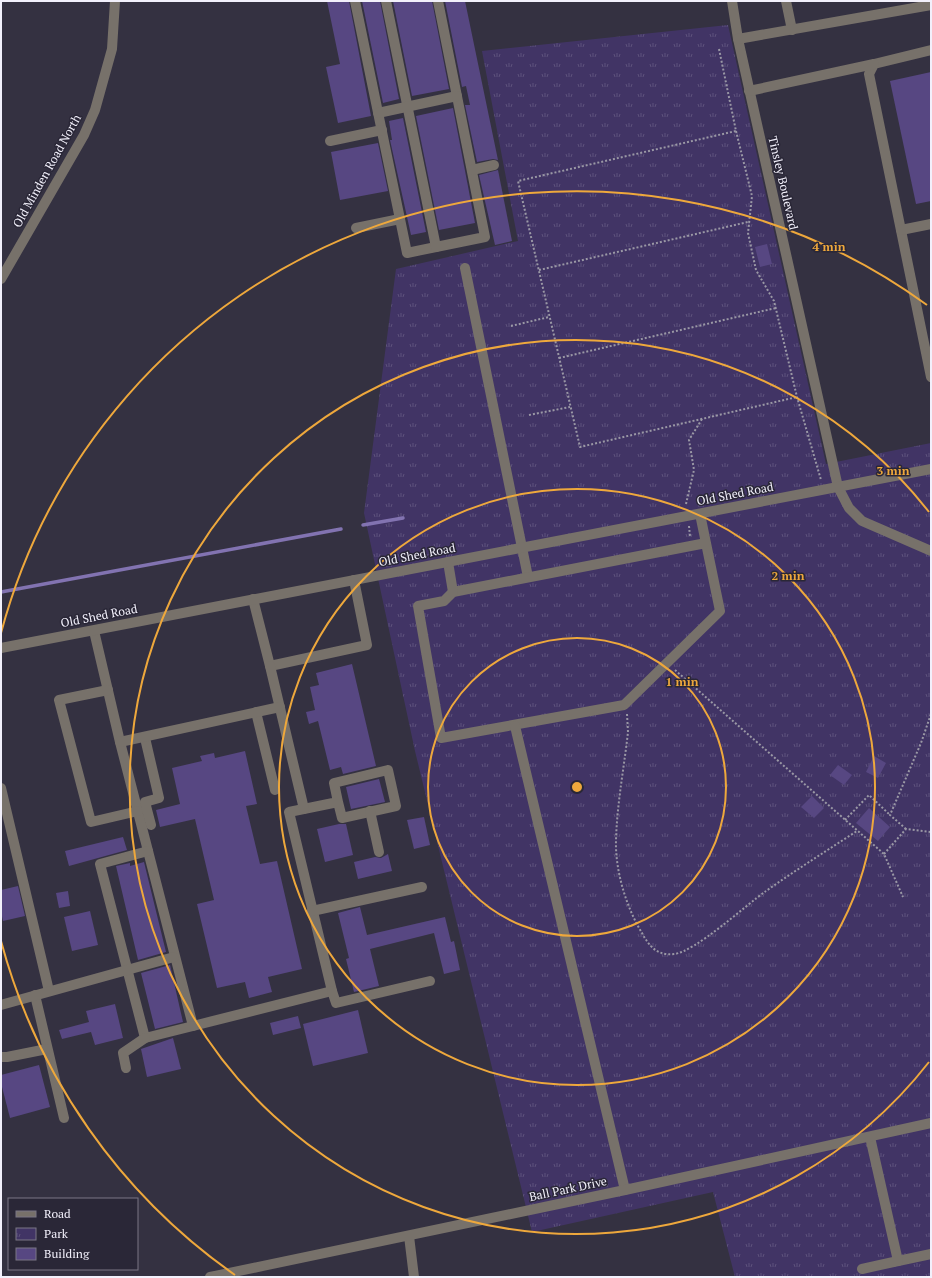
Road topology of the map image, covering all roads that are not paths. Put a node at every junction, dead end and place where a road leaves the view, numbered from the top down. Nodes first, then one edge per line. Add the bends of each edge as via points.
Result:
1 (115, 1) edge
2 (356, 1) edge
3 (386, 1) edge
4 (438, 1) edge
5 (732, 1) edge
6 (786, 1) edge
7 (931, 5) edge
8 (792, 30) junction
9 (738, 39) junction
10 (931, 50) edge
11 (874, 64) junction
12 (749, 91) junction
13 (457, 96) junction
14 (407, 107) junction
15 (378, 113) junction
16 (382, 130) junction
17 (330, 141) dead end
18 (494, 165) dead end
19 (472, 170) junction
20 (400, 219) junction
21 (931, 224) edge
22 (356, 228) dead end
23 (901, 230) junction
24 (436, 247) junction
25 (465, 268) dead end
26 (1, 279) edge
27 (931, 377) edge
28 (931, 470) edge
29 (838, 487) junction
30 (700, 514) junction
31 (706, 543) junction
32 (523, 549) junction
33 (931, 551) edge
34 (448, 562) junction
35 (528, 577) junction
36 (354, 580) junction
37 (453, 592) junction
38 (253, 599) junction
39 (94, 631) junction
40 (1, 648) edge
41 (270, 666) junction
42 (108, 690) junction
43 (280, 707) junction
44 (256, 712) junction
45 (515, 726) junction
46 (145, 738) junction
47 (120, 742) junction
48 (1, 788) edge
49 (275, 790) dead end
50 (338, 802) junction
51 (304, 809) junction
52 (138, 811) junction
53 (370, 811) junction
54 (151, 825) dead end
55 (148, 851) junction
56 (379, 852) dead end
57 (422, 887) dead end
58 (312, 911) junction
59 (174, 957) junction
60 (127, 970) junction
61 (430, 981) dead end
62 (332, 991) junction
63 (49, 992) junction
64 (35, 995) junction
65 (1, 1005) edge
66 (193, 1026) junction
67 (145, 1038) junction
68 (47, 1049) junction
69 (1, 1057) edge
70 (126, 1068) dead end
71 (64, 1118) dead end
72 (931, 1123) edge
73 (870, 1137) junction
74 (625, 1190) junction
75 (409, 1236) junction
76 (931, 1254) edge
77 (898, 1261) junction
78 (862, 1269) dead end
79 (210, 1277) edge
80 (414, 1277) edge

1 - 26 street, Old Minden Road North via 112,49 96,110
2 - 15 street
3 - 14 street
4 - 13 street
5 - 9 street, Tinsley Boulevard
6 - 8 street
7 - 8 street
8 - 9 street
9 - 12 street, Tinsley Boulevard
10 - 11 street
11 - 12 street
11 - 23 street via 869,74
12 - 29 street, Tinsley Boulevard
13 - 14 street
13 - 19 street
14 - 15 street
14 - 24 street
15 - 16 street
16 - 17 street
16 - 20 street
18 - 19 street
19 - 24 street via 485,237
20 - 22 street
20 - 24 street via 407,253
21 - 23 street
23 - 27 street
25 - 32 street
28 - 29 street, Old Shed Road
29 - 30 street, Old Shed Road
29 - 33 street, Tinsley Boulevard via 849,508 862,521
30 - 31 street
30 - 32 street, Old Shed Road
31 - 35 street
31 - 45 street via 720,611 624,705
32 - 34 street, Old Shed Road
32 - 35 street
34 - 36 street, Old Shed Road
34 - 37 street
35 - 37 street
36 - 38 street, Old Shed Road
36 - 41 street via 367,645
37 - 45 street via 444,601 418,606 441,738
38 - 39 street, Old Shed Road
38 - 41 street
39 - 40 street, Old Shed Road
39 - 42 street
41 - 43 street
42 - 47 street
42 - 52 street via 59,700 91,822
43 - 44 street
43 - 51 street
44 - 46 street
44 - 49 street
45 - 74 street
46 - 47 street
46 - 54 street via 159,798 145,802
47 - 52 street
48 - 63 street
50 - 51 street
50 - 53 street via 342,818
50 - 53 street via 334,783 388,770 396,806
51 - 58 street via 289,812
52 - 55 street
53 - 56 street
55 - 59 street
55 - 60 street via 100,864
57 - 58 street
58 - 62 street
59 - 60 street
59 - 66 street
60 - 63 street
60 - 67 street
61 - 62 street via 336,1003
62 - 66 street
63 - 64 street
64 - 65 street
64 - 68 street
66 - 67 street
67 - 70 street via 123,1053
68 - 69 street
68 - 71 street
72 - 73 street, Ball Park Drive
73 - 74 street, Ball Park Drive
73 - 77 street
74 - 75 street, Ball Park Drive
75 - 79 street, Ball Park Drive
75 - 80 street
76 - 77 street
77 - 78 street

